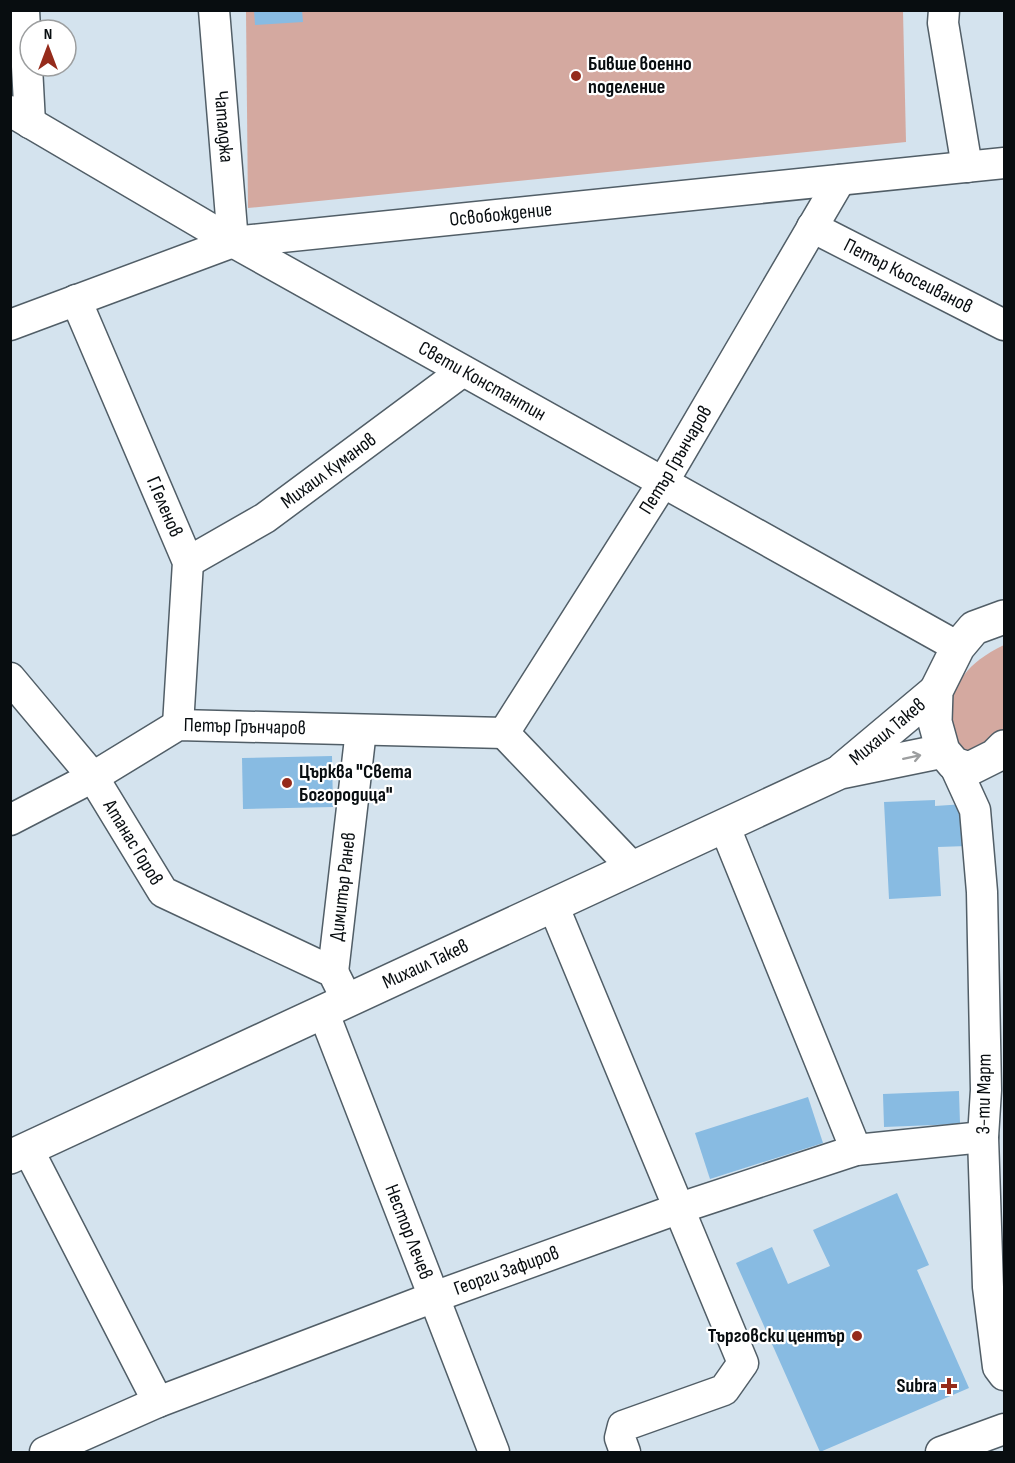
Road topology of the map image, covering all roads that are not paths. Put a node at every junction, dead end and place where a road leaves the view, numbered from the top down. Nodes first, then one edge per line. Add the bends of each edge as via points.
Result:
1 (24, 10) edge
2 (214, 10) edge
3 (944, 10) edge
4 (20, 117) edge
5 (1005, 163) edge
6 (967, 166) junction
7 (840, 180) junction
8 (812, 227) junction
9 (233, 242) junction
10 (76, 300) junction
11 (10, 325) edge
12 (1005, 325) edge
13 (463, 371) junction
14 (662, 484) junction
15 (188, 562) junction
16 (1001, 613) edge
17 (958, 647) junction
18 (10, 678) edge
19 (936, 691) junction
20 (178, 725) junction
21 (361, 730) junction
22 (504, 734) junction
23 (1000, 752) edge
24 (948, 758) junction
25 (840, 772) junction
26 (93, 777) junction
27 (975, 810) junction
28 (10, 820) edge
29 (724, 825) junction
30 (632, 867) junction
31 (553, 905) junction
32 (334, 994) junction
33 (995, 1090) edge
34 (984, 1137) junction
35 (856, 1150) junction
36 (22, 1158) edge
37 (681, 1209) junction
38 (434, 1297) junction
39 (1005, 1375) edge
40 (158, 1402) junction
41 (989, 1440) edge
42 (45, 1452) edge
43 (494, 1452) edge
44 (625, 1452) edge
45 (941, 1452) edge

1 - 4 street
2 - 9 street, Чаталджа
3 - 6 street
4 - 9 street, Свети Константин
5 - 6 street, Освобождение
6 - 7 street, Освобождение
7 - 8 street, Петър Грънчаров
7 - 9 street, Освобождение
8 - 12 street, Петър Кьосеиванов
8 - 14 street, Петър Грънчаров
9 - 10 street, Освобождение
9 - 13 street, Свети Константин
10 - 11 street, Освобождение
10 - 15 street, Г.Геленов
13 - 14 street, Свети Константин
13 - 15 street, Михаил Куманов via 265,518
14 - 17 street, Свети Константин
14 - 22 street, Петър Грънчаров
15 - 20 street, Г.Геленов
16 - 17 main road via 974,628
17 - 19 main road
18 - 26 street, Атанас Горов
19 - 24 main road via 934,722
19 - 25 main road, Михаил Такев
20 - 21 street, Петър Грънчаров
20 - 26 street, Петър Грънчаров
21 - 22 street, Петър Грънчаров
21 - 32 street, Димитър Ранев
22 - 30 street
23 - 24 main road, Михаил Такев via 969,769
23 - 27 street
25 -> 24 main road, Михаил Такев
24 - 27 street
25 - 29 main road, Михаил Такев
26 - 28 street, Петър Грънчаров
26 - 32 street, Атанас Горов via 163,892
27 - 33 street, 3-ти Март
29 - 30 main road, Михаил Такев
29 - 35 street
30 - 31 main road, Михаил Такев
31 - 32 main road, Михаил Такев
31 - 37 street
32 - 36 main road, Михаил Такев
32 - 38 street, Нестор Лечев
33 - 34 street, 3-ти Март
34 - 35 street, Георги Зафиров
34 - 39 street, 3-ти Март via 988,1287 999,1367
35 - 37 street, Георги Зафиров
36 - 40 street
37 - 38 street, Георги Зафиров
37 - 44 street via 743,1363 724,1390 623,1426 620,1438
38 - 40 street, Георги Зафиров
38 - 43 street, Нестор Лечев
40 - 42 street, Георги Зафиров
41 - 45 street

